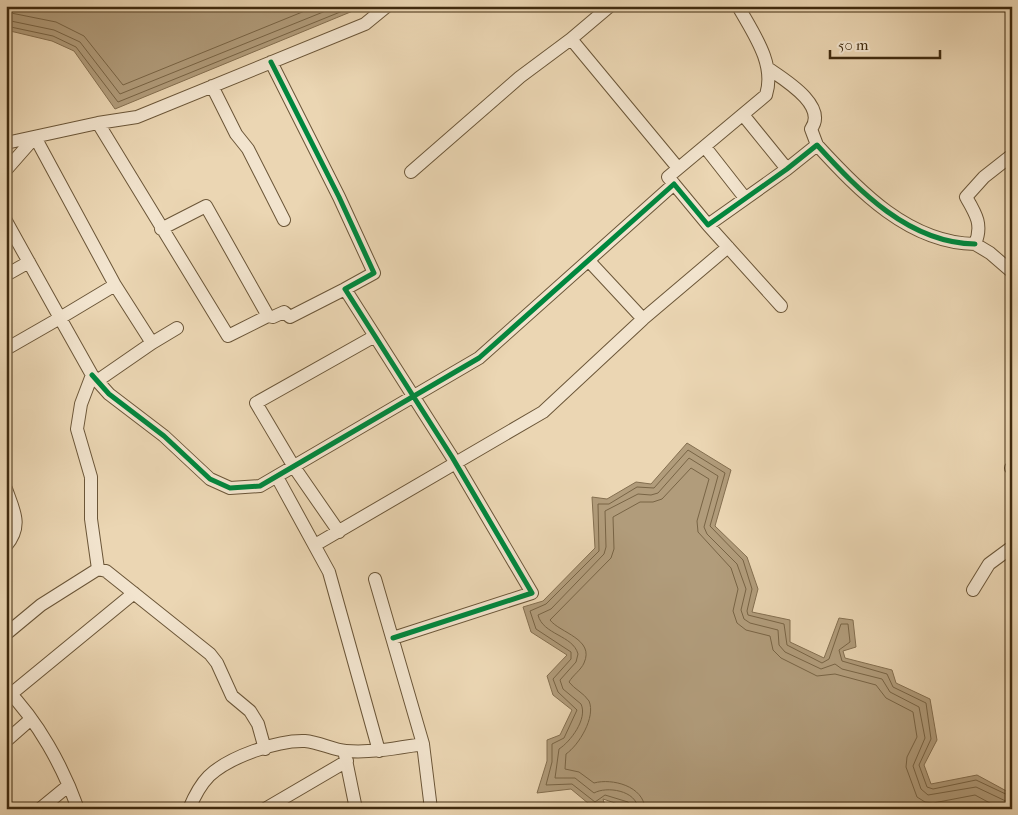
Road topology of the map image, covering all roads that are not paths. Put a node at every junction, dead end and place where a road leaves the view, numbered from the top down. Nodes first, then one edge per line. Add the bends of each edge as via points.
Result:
1 (387, 6) edge
2 (610, 6) edge
3 (738, 6) edge
4 (571, 40) junction
5 (271, 62) junction
6 (769, 70) junction
7 (212, 86) junction
8 (744, 116) junction
9 (98, 123) junction
10 (35, 137) junction
11 (6, 143) edge
12 (817, 145) junction
13 (704, 147) junction
14 (1012, 155) edge
15 (678, 168) junction
16 (787, 169) junction
17 (6, 170) edge
18 (411, 172) dead end
19 (674, 184) junction
20 (745, 198) junction
21 (284, 220) dead end
22 (6, 221) edge
23 (708, 225) junction
24 (161, 229) junction
25 (975, 244) junction
26 (728, 247) junction
27 (588, 261) junction
28 (29, 262) junction
29 (1012, 272) edge
30 (6, 275) edge
31 (115, 285) junction
32 (346, 289) junction
33 (781, 306) dead end
34 (268, 316) junction
35 (60, 318) junction
36 (643, 319) junction
37 (177, 328) dead end
38 (375, 336) junction
39 (152, 343) junction
40 (6, 349) edge
41 (95, 378) junction
42 (414, 398) junction
43 (455, 463) junction
44 (294, 467) junction
45 (277, 477) junction
46 (6, 489) edge
47 (339, 532) junction
48 (315, 545) junction
49 (6, 546) edge
50 (1012, 547) edge
51 (98, 569) junction
52 (375, 579) dead end
53 (973, 590) dead end
54 (134, 593) junction
55 (6, 634) edge
56 (393, 638) junction
57 (8, 692) edge
58 (31, 719) junction
59 (6, 741) edge
60 (423, 744) junction
61 (265, 749) junction
62 (378, 751) junction
63 (346, 756) junction
64 (68, 786) junction
65 (40, 809) edge
66 (78, 809) edge
67 (189, 809) edge
68 (265, 809) edge
69 (356, 809) edge
70 (431, 809) edge

1 - 5 street via 365,24
2 - 4 street
3 - 6 street
4 - 15 street
4 - 18 street via 520,77
5 - 7 street
5 - 32 street via 374,273
6 - 8 street via 766,96
6 - 12 street via 809,102 815,114 811,129
7 - 9 street via 137,117
7 - 21 street
8 - 13 street
8 - 16 street
9 - 10 street
9 - 24 street
10 - 11 street
10 - 17 street
10 - 31 street
12 - 16 street
12 - 25 street via 847,178 909,225 940,240
13 - 15 street
13 - 20 street
14 - 25 street via 984,177 966,197 978,216 980,233
15 - 19 street via 668,177
16 - 20 street
19 - 23 street
19 - 27 street
20 - 23 street
22 - 28 street
23 - 26 street
24 - 34 street via 228,336
24 - 34 street via 206,206
25 - 29 street
26 - 33 street
26 - 36 street
27 - 36 street
27 - 42 street via 479,358
28 - 30 street
28 - 35 street
31 - 35 street
31 - 39 street
32 - 34 street via 290,317 284,312
32 - 38 street
35 - 40 street
35 - 41 street
36 - 43 street via 543,412
37 - 39 street
38 - 42 street
38 - 44 street via 256,402
39 - 41 street
41 - 45 street via 109,394 184,452 210,479 230,488 260,486
41 - 51 street via 81,404 77,429 91,477 91,519
42 - 43 street
42 - 44 street
43 - 47 street
43 - 56 street via 532,593
44 - 45 street
44 - 47 street
45 - 48 street
46 - 49 street via 16,524 15,535
47 - 48 street
48 - 62 street via 328,572
50 - 53 street via 989,564
51 - 54 street
51 - 55 street via 56,595
52 - 56 street
54 - 57 street
54 - 61 street via 214,659 232,696 250,711 258,724
56 - 60 street
57 - 58 street
58 - 59 street
58 - 64 street
60 - 62 street
60 - 70 street
61 - 63 street via 306,741
61 - 67 street via 226,763 209,776
62 - 63 street
63 - 68 street
63 - 69 street
64 - 65 street
64 - 66 street

